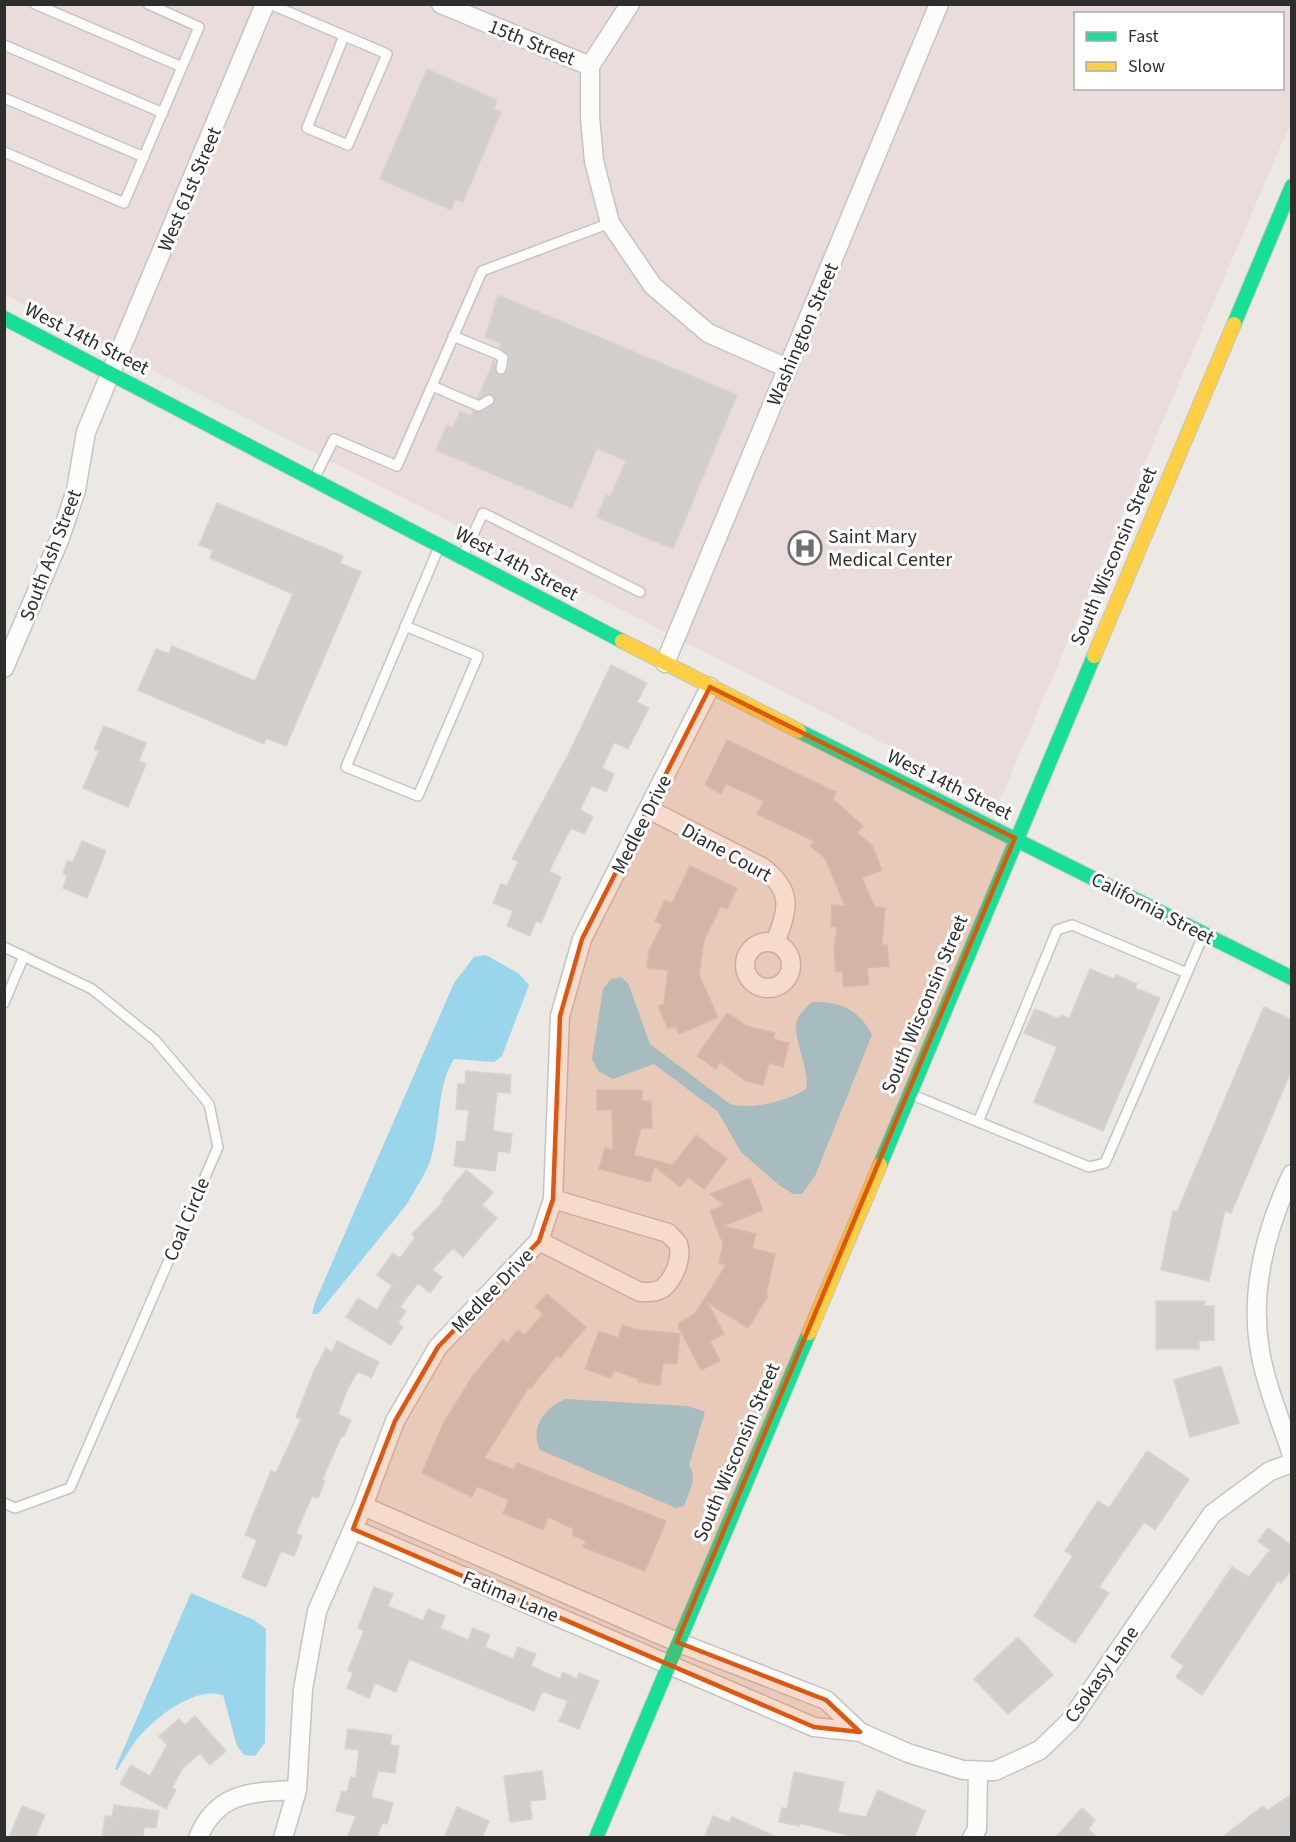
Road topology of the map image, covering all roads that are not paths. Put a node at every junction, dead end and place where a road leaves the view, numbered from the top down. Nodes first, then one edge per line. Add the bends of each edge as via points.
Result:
1 (35, 4) edge
2 (148, 4) edge
3 (268, 4) edge
4 (441, 4) edge
5 (630, 4) edge
6 (939, 4) edge
7 (344, 36) junction
8 (4, 45) edge
9 (590, 66) junction
10 (182, 67) junction
11 (4, 98) edge
12 (163, 113) junction
13 (4, 152) edge
14 (144, 157) junction
15 (1292, 186) edge
16 (610, 223) junction
17 (4, 318) edge
18 (453, 336) junction
19 (787, 368) junction
20 (501, 369) dead end
21 (112, 373) junction
22 (432, 386) junction
23 (489, 400) dead end
24 (314, 479) junction
25 (440, 545) junction
26 (462, 557) junction
27 (640, 592) dead end
28 (405, 626) junction
29 (664, 663) junction
30 (4, 668) edge
31 (710, 687) junction
32 (648, 809) junction
33 (1015, 838) junction
34 (1204, 934) junction
35 (775, 943) dead end
36 (4, 947) edge
37 (24, 956) junction
38 (1187, 973) junction
39 (1292, 978) edge
40 (4, 1003) edge
41 (908, 1093) junction
42 (978, 1122) junction
43 (1292, 1174) edge
44 (553, 1199) junction
45 (538, 1241) junction
46 (1292, 1455) edge
47 (1292, 1463) edge
48 (4, 1503) edge
49 (363, 1506) junction
50 (353, 1529) junction
51 (677, 1642) junction
52 (669, 1663) junction
53 (860, 1732) junction
54 (978, 1771) junction
55 (297, 1790) junction
56 (198, 1838) edge
57 (283, 1838) edge
58 (596, 1838) edge
59 (972, 1838) edge

1 - 10 lane
2 - 10 lane via 199,27
3 - 7 lane
3 - 21 street, West 61st Street
4 - 9 street, 15th Street
5 - 9 street
6 - 19 street, Washington Street
7 - 7 lane via 387,54 348,145 307,128
8 - 12 lane
9 - 16 street via 594,161
10 - 12 lane
11 - 14 lane
12 - 14 lane
13 - 14 lane via 124,203
15 - 33 street, South Wisconsin Street
16 - 18 lane via 482,271
16 - 19 street via 653,286 708,333
17 - 21 street, West 14th Street
18 - 20 lane via 497,354 502,358
18 - 22 lane
19 - 29 street, Washington Street
21 - 24 street, West 14th Street
21 - 30 street, South Ash Street via 86,432 76,490 60,538
22 - 23 lane via 479,406
22 - 24 lane via 397,466 334,439
24 - 25 street, West 14th Street
25 - 26 street, West 14th Street
25 - 28 lane
26 - 27 lane via 483,513
26 - 29 street, West 14th Street
28 - 28 lane via 346,767 418,796 478,656
29 - 31 street, West 14th Street
31 - 32 street, Medlee Drive
31 - 33 street, West 14th Street
32 - 35 street, Diane Court via 777,878 786,897 786,912
32 - 44 street, Medlee Drive via 582,939 560,1016
33 - 34 street, California Street
33 - 41 street, South Wisconsin Street
34 - 38 lane
34 - 39 street, California Street
36 - 37 lane, Coal Circle
37 - 40 lane
37 - 48 lane, Coal Circle via 92,989 155,1040 209,1104 218,1148 70,1488 15,1508
38 - 42 lane via 1105,1163 1089,1167
38 - 42 lane via 1072,925 1058,930
41 - 42 lane
41 - 51 street, South Wisconsin Street
43 - 46 street via 1264,1245 1256,1302 1260,1351
44 - 45 street, Medlee Drive
44 - 45 street via 668,1233 678,1244 679,1261 663,1288 640,1292
45 - 49 street, Medlee Drive via 438,1347 395,1421
47 - 54 street, Csokasy Lane via 1270,1471 1212,1514 1070,1721 1048,1743 995,1771
49 - 50 street, Medlee Drive
49 - 51 street, Fatima Lane
50 - 52 street, Fatima Lane
50 - 55 street, Medlee Drive via 317,1611 303,1689
51 - 52 street, South Wisconsin Street
51 - 53 street, Csokasy Lane via 826,1700
52 - 53 street, Csokasy Lane via 814,1727
52 - 58 street, South Wisconsin Street
53 - 54 street, Csokasy Lane via 908,1753
54 - 59 street via 976,1829
55 - 56 street via 251,1792 226,1800 202,1827
55 - 57 street, Medlee Drive

